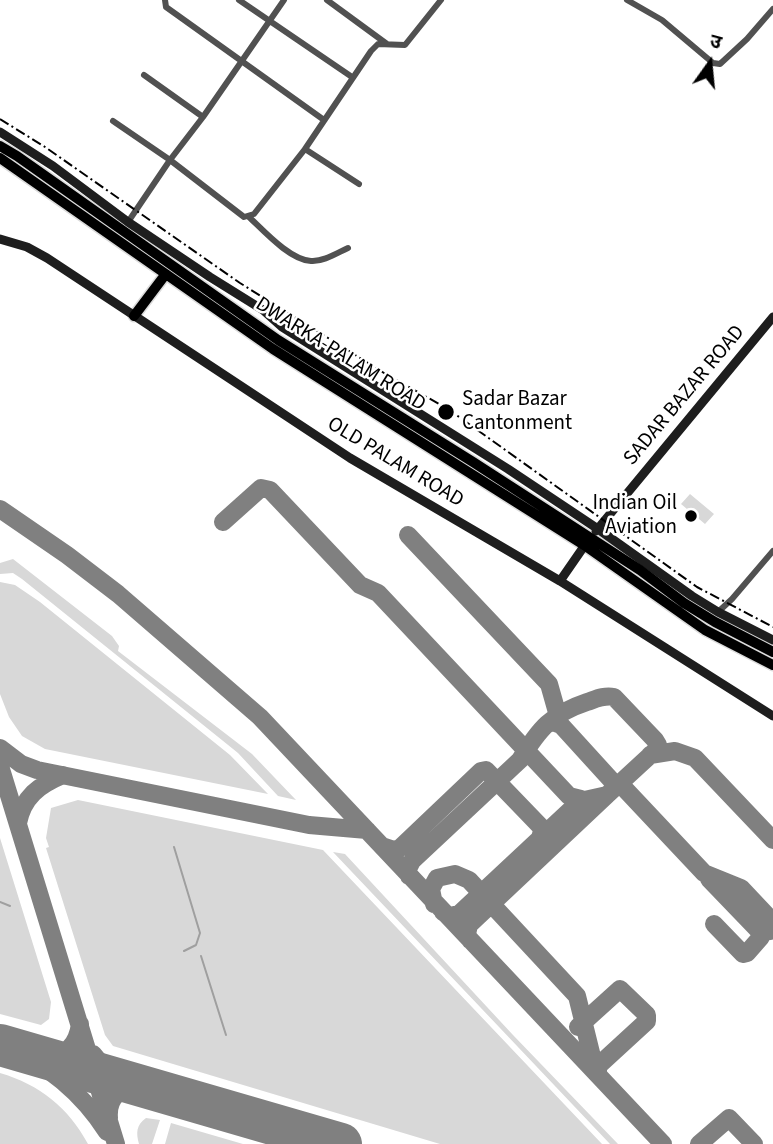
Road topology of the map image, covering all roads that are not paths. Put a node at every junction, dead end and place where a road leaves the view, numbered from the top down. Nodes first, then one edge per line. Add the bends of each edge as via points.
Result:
1 (165, 0) edge
2 (239, 0) edge
3 (284, 0) edge
4 (327, 0) edge
5 (429, 0) edge
6 (626, 0) edge
7 (439, 3) edge
8 (773, 9) edge
9 (269, 22) junction
10 (388, 45) junction
11 (242, 61) junction
12 (144, 75) dead end
13 (352, 77) junction
14 (203, 117) junction
15 (324, 120) junction
16 (113, 121) dead end
17 (0, 132) edge
18 (0, 146) edge
19 (305, 149) junction
20 (0, 158) edge
21 (170, 160) junction
22 (359, 184) dead end
23 (249, 217) junction
24 (128, 222) junction
25 (0, 239) edge
26 (348, 248) dead end
27 (165, 275) junction
28 (134, 316) junction
29 (773, 317) edge
30 (598, 529) junction
31 (587, 542) junction
32 (773, 551) edge
33 (560, 581) junction
34 (718, 612) junction
35 (773, 640) edge
36 (773, 652) edge
37 (773, 665) edge
38 (773, 716) edge

1 - 11 street via 166,7
2 - 9 street
3 - 9 street
4 - 10 street
5 - 7 street
6 - 8 street via 662,20 720,64
7 - 10 street via 405,45
9 - 11 street
9 - 13 street
10 - 13 street via 378,44
11 - 14 street
11 - 15 street
12 - 14 street
13 - 15 street
14 - 21 street
15 - 19 street
16 - 21 street
17 - 24 street
18 - 31 main road, DWARKA-PALAM ROAD via 278,340 473,462
19 - 22 street
19 - 23 street
20 - 27 main road, DWARKA-PALAM ROAD
21 - 23 street
21 - 24 street
23 - 26 street via 297,257 311,261
24 - 30 street via 282,327
25 - 28 street, OLD PALAM ROAD via 47,258
27 - 28 main road
27 - 31 main road, DWARKA-PALAM ROAD via 273,349
28 - 33 street, OLD PALAM ROAD via 350,458
29 - 30 street, SADAR BAZAR ROAD
30 - 31 street, SADAR BAZAR ROAD
30 - 34 street
31 - 33 street, SADAR BAZAR ROAD
31 - 36 main road, DWARKA-PALAM ROAD
31 - 37 main road via 705,630
32 - 34 street
33 - 38 street, OLD PALAM ROAD
34 - 35 street

